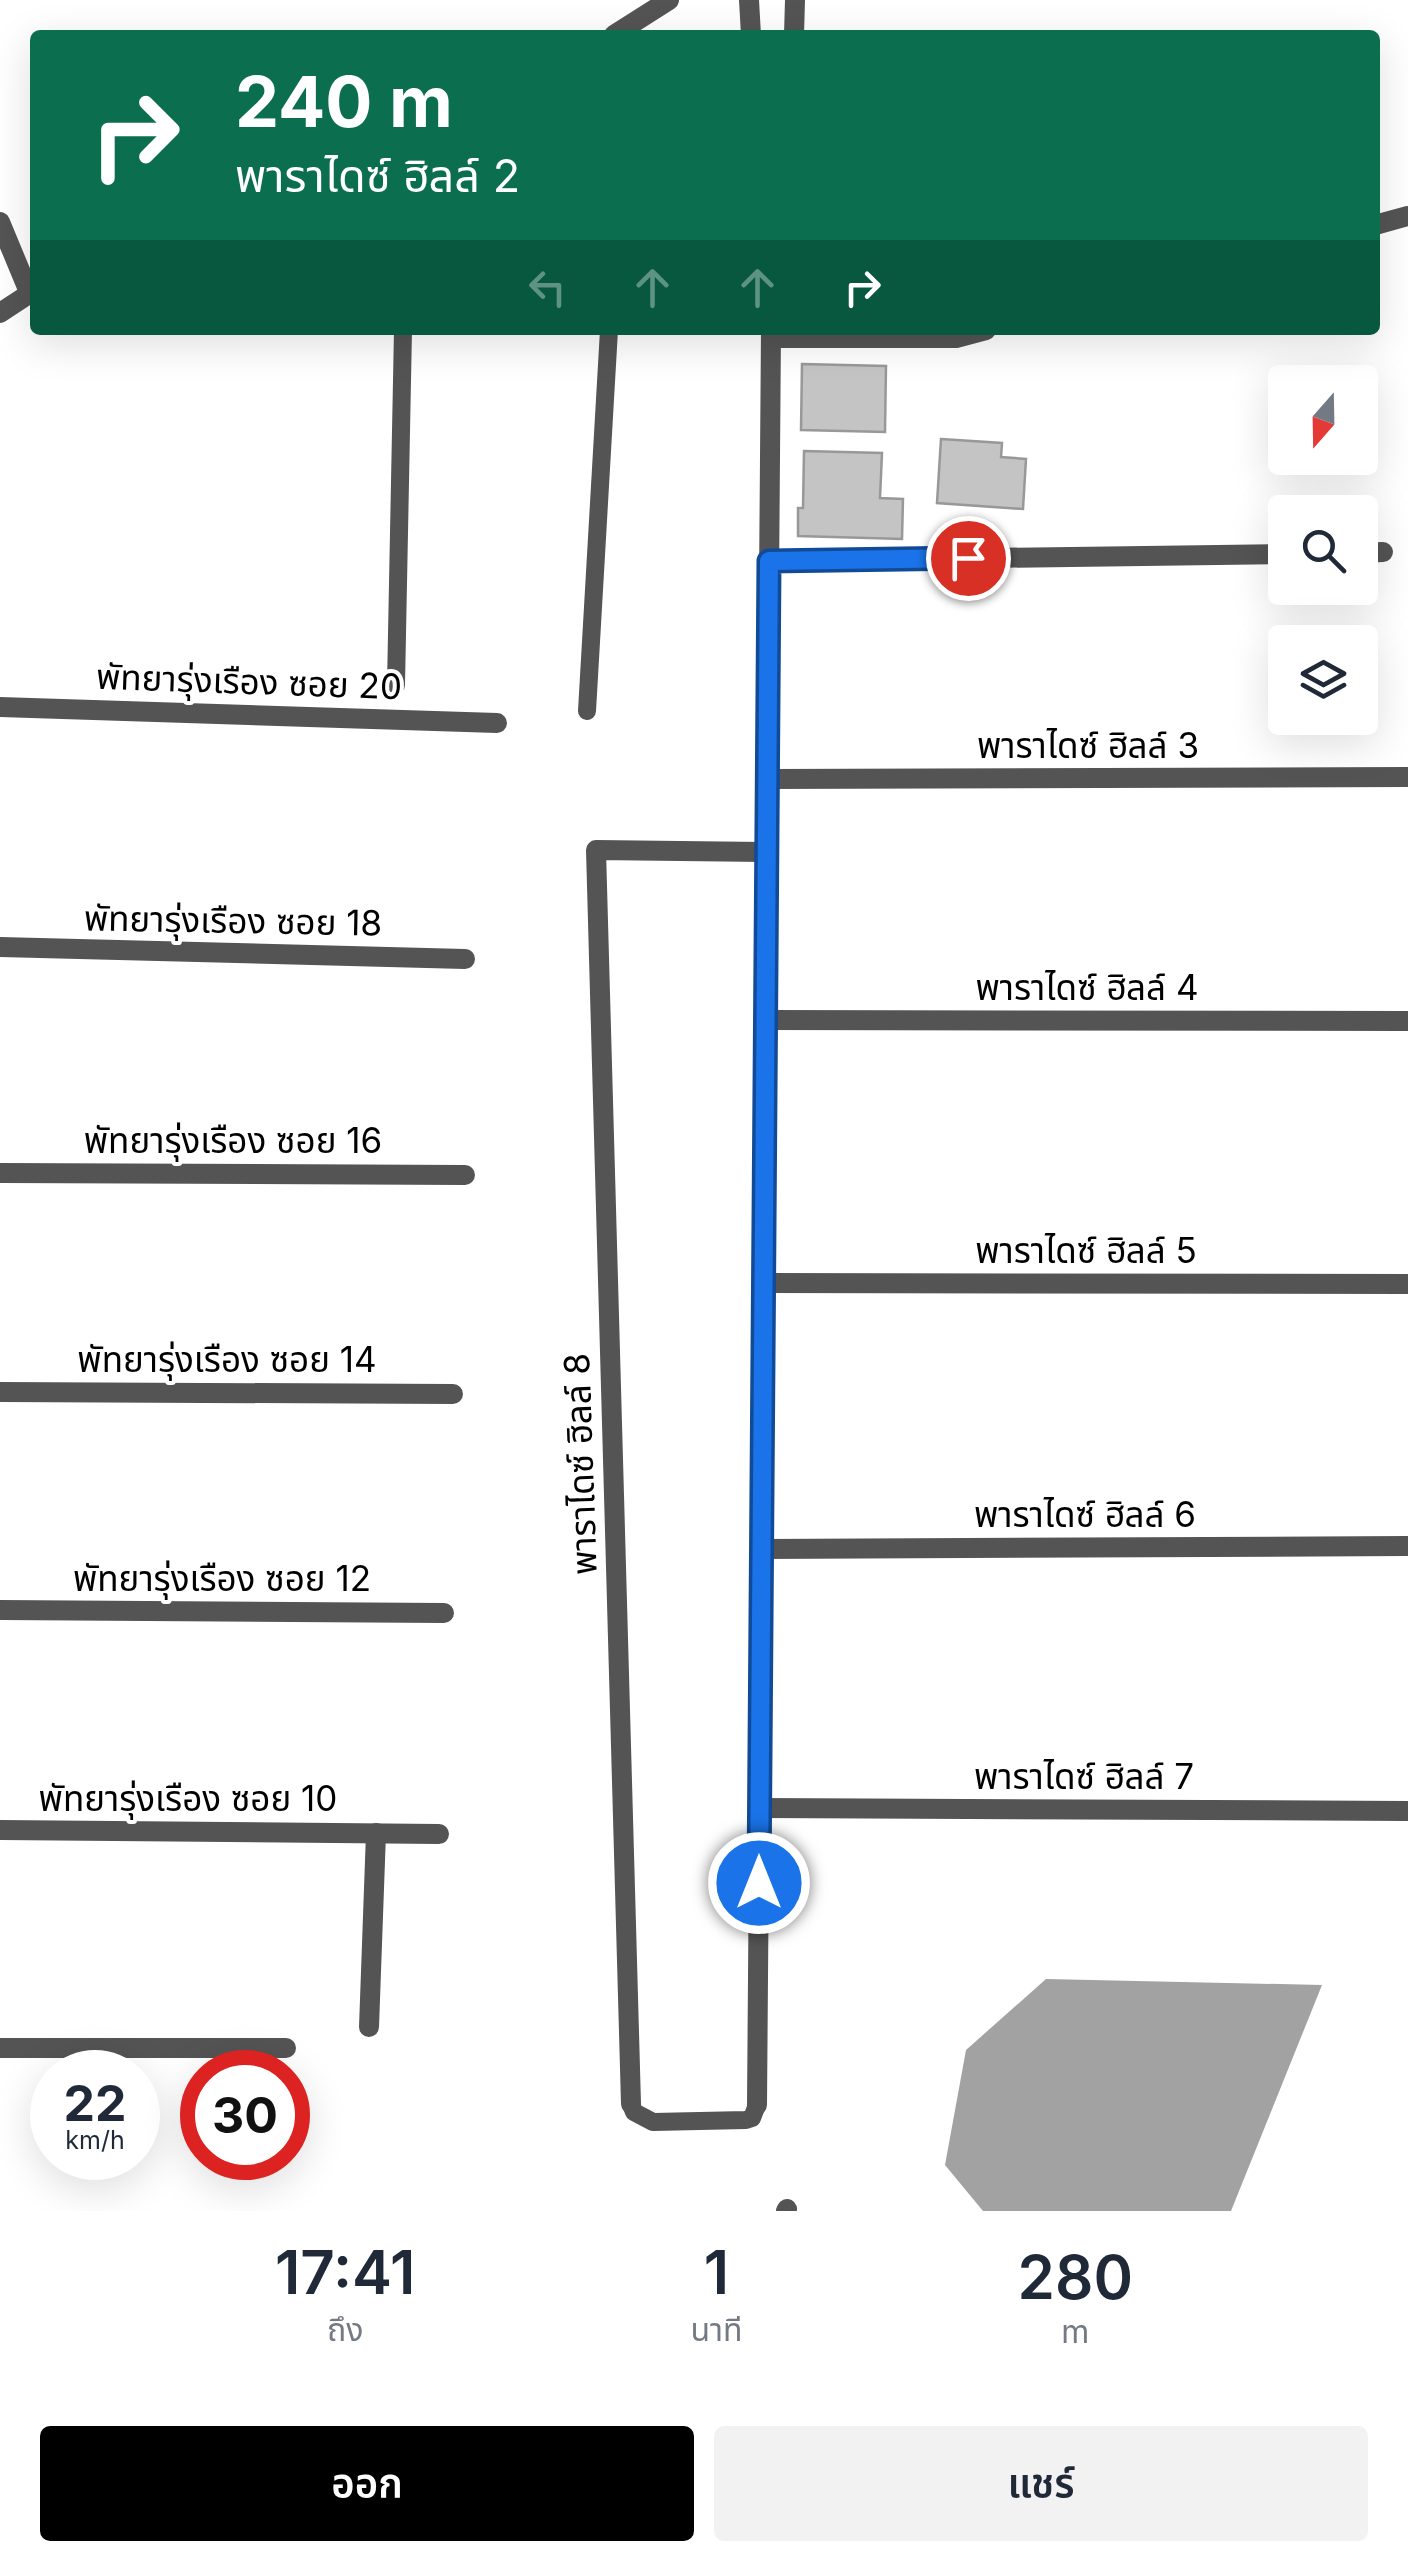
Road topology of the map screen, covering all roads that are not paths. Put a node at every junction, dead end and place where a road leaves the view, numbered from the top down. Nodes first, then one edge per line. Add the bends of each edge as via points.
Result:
1 (669, 0) edge
2 (750, 0) edge
3 (795, 0) edge
4 (626, 30) edge
5 (752, 30) edge
6 (794, 30) edge
7 (1408, 216) edge
8 (0, 222) edge
9 (1380, 224) edge
10 (30, 287) edge
11 (30, 292) edge
12 (0, 313) edge
13 (403, 335) edge
14 (609, 335) edge
15 (772, 335) edge
16 (818, 335) edge
17 (967, 335) edge
18 (1378, 552) edge
19 (1383, 552) dead end
20 (1268, 554) edge
21 (769, 561) junction
22 (396, 686) dead end
23 (0, 707) edge
24 (587, 711) dead end
25 (496, 723) dead end
26 (1408, 778) edge
27 (768, 779) junction
28 (768, 852) junction
29 (0, 947) edge
30 (465, 959) dead end
31 (766, 1020) junction
32 (1408, 1022) edge
33 (0, 1172) edge
34 (465, 1175) dead end
35 (764, 1283) junction
36 (1408, 1284) edge
37 (0, 1392) edge
38 (453, 1394) dead end
39 (1408, 1546) edge
40 (762, 1548) junction
41 (0, 1610) edge
42 (444, 1613) dead end
43 (760, 1808) junction
44 (1408, 1810) edge
45 (0, 1830) edge
46 (376, 1833) junction
47 (439, 1834) dead end
48 (370, 2027) dead end
49 (0, 2048) edge
50 (286, 2048) dead end
51 (631, 2104) joint
52 (758, 2105) joint

1 - 4 street
2 - 5 street
3 - 6 street
7 - 9 street
8 - 10 street
11 - 12 street
13 - 22 lane
14 - 24 lane
15 - 21 street
16 - 17 street
18 - 19 street
20 - 21 street
21 - 27 street
23 - 25 street, พัทยารุ่งเรือง ซอย 20
26 - 27 street, พาราไดซ์ ฮิลล์ 3
27 - 28 street
28 - 31 street
28 - 51 street, พาราไดซ์ ฮิลล์ 8 via 596,850
29 - 30 street, พัทยารุ่งเรือง ซอย 18
31 - 32 street, พาราไดซ์ ฮิลล์ 4
31 - 35 street
33 - 34 street, พัทยารุ่งเรือง ซอย 16
35 - 36 street, พาราไดซ์ ฮิลล์ 5
35 - 40 street
37 - 38 street, พัทยารุ่งเรือง ซอย 14
39 - 40 street, พาราไดซ์ ฮิลล์ 6
40 - 43 street
41 - 42 street, พัทยารุ่งเรือง ซอย 12
43 - 44 street, พาราไดซ์ ฮิลล์ 7
43 - 52 street
45 - 46 street, พัทยารุ่งเรือง ซอย 10
46 - 47 street, พัทยารุ่งเรือง ซอย 10
46 - 48 street, พัทยารุ่งเรือง ซอย 10
49 - 50 street
51 - 52 lane, พาราไดซ์ ฮิลล์ 8 via 653,2122 746,2120

